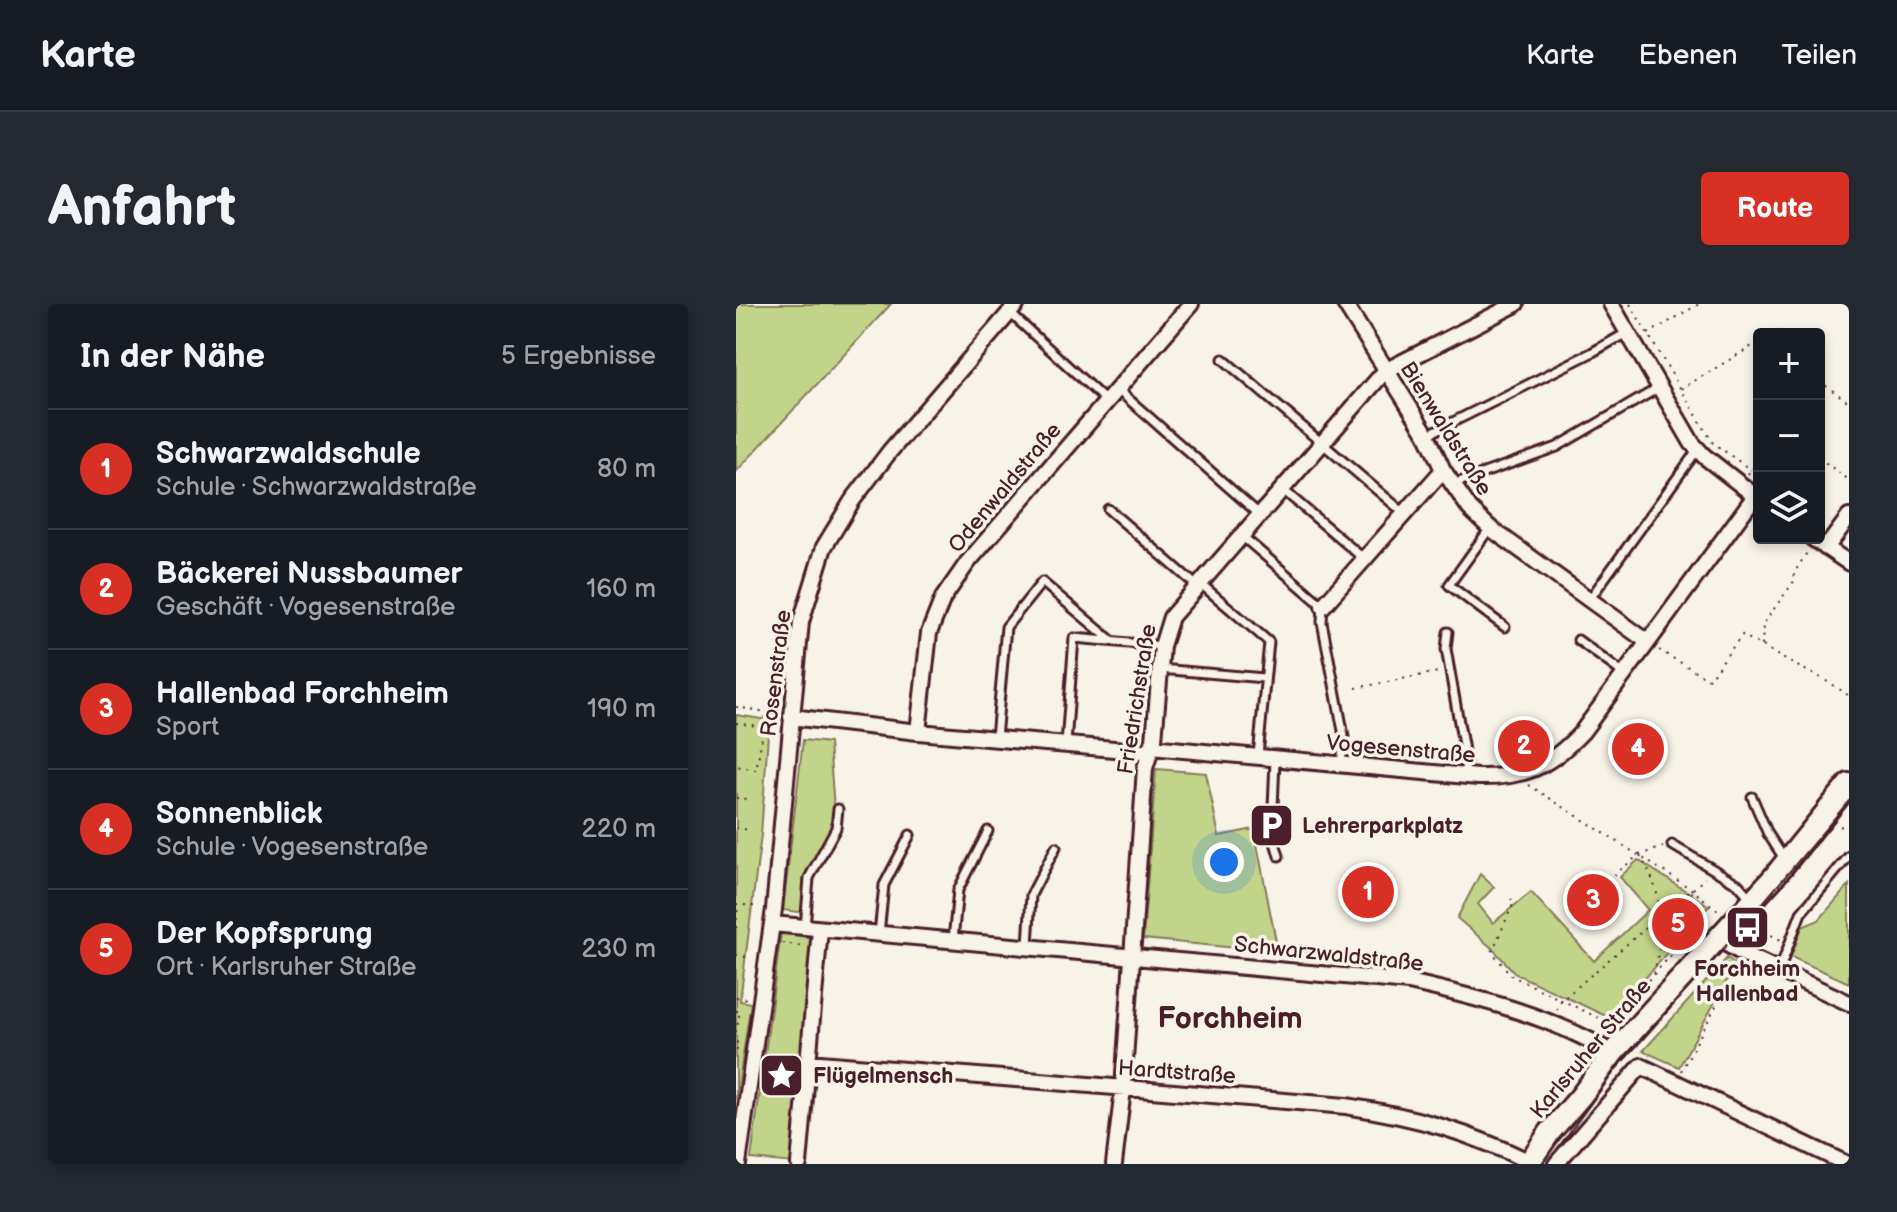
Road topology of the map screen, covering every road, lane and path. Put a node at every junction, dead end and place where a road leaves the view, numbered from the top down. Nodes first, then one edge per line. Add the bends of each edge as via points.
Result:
1 (1191, 304) edge
2 (1345, 304) edge
3 (1516, 304) edge
4 (1611, 304) edge
5 (1630, 304) edge
6 (1699, 304) edge
7 (1014, 308) edge
8 (1648, 334) junction
9 (1631, 338) junction
10 (1753, 346) edge
11 (1223, 359) dead end
12 (1385, 371) junction
13 (1825, 385) edge
14 (1117, 389) junction
15 (1680, 389) junction
16 (1663, 392) junction
17 (1106, 401) junction
18 (1849, 402) edge
19 (1427, 435) junction
20 (1323, 442) junction
21 (1698, 449) junction
22 (1825, 462) edge
23 (1753, 467) edge
24 (1443, 470) junction
25 (1751, 470) junction
26 (1849, 480) edge
27 (1453, 484) junction
28 (1740, 484) junction
29 (1282, 489) junction
30 (1753, 494) edge
31 (1753, 502) edge
32 (1108, 509) dead end
33 (1404, 513) junction
34 (1259, 514) junction
35 (1849, 517) edge
36 (1490, 528) junction
37 (1241, 535) junction
38 (1825, 536) edge
39 (1816, 544) edge
40 (1821, 544) edge
41 (1363, 558) junction
42 (1849, 563) edge
43 (1198, 584) junction
44 (1589, 600) junction
45 (1323, 606) junction
46 (1505, 627) dead end
47 (1448, 632) dead end
48 (1578, 640) dead end
49 (1112, 641) junction
50 (1647, 643) junction
51 (1162, 646) junction
52 (1762, 646) junction
53 (1160, 669) junction
54 (1449, 670) junction
55 (1624, 674) junction
56 (1264, 678) junction
57 (1356, 688) dead end
58 (1849, 696) edge
59 (736, 707) edge
60 (766, 711) junction
61 (791, 717) junction
62 (736, 723) edge
63 (763, 727) junction
64 (918, 732) junction
65 (996, 738) junction
66 (1066, 744) junction
67 (1150, 750) junction
68 (1257, 759) junction
69 (1275, 760) junction
70 (1341, 765) junction
71 (736, 766) edge
72 (1523, 774) junction
73 (1464, 776) junction
74 (1849, 784) edge
75 (1752, 797) dead end
76 (736, 798) edge
77 (751, 800) dead end
78 (838, 809) dead end
79 (736, 828) edge
80 (750, 830) dead end
81 (988, 831) dead end
82 (910, 835) dead end
83 (1672, 845) joint
84 (1056, 847) dead end
85 (1639, 855) junction
86 (1279, 856) dead end
87 (1849, 856) edge
88 (1786, 862) junction
89 (1614, 875) dead end
90 (1705, 878) dead end
91 (1692, 890) junction
92 (1511, 899) dead end
93 (1752, 901) junction
94 (737, 904) edge
95 (1662, 914) junction
96 (773, 916) junction
97 (1732, 922) junction
98 (736, 928) edge
99 (1696, 928) junction
100 (1757, 928) dead end
101 (812, 929) junction
102 (879, 934) junction
103 (1778, 939) dead end
104 (953, 940) junction
105 (777, 943) dead end
106 (1713, 943) junction
107 (1028, 946) junction
108 (818, 948) junction
109 (1744, 954) junction
110 (736, 955) edge
111 (1131, 955) junction
112 (746, 957) dead end
113 (1782, 964) junction
114 (1654, 973) junction
115 (1561, 1001) junction
116 (1849, 1003) edge
117 (736, 1011) edge
118 (1551, 1022) junction
119 (736, 1032) edge
120 (736, 1042) edge
121 (1613, 1053) junction
122 (736, 1056) edge
123 (808, 1065) junction
124 (763, 1066) dead end
125 (1675, 1083) junction
126 (1123, 1089) junction
127 (1531, 1163) edge
128 (738, 1164) edge
129 (799, 1164) edge
130 (1114, 1164) edge
131 (1556, 1164) edge
132 (1847, 1164) edge

1 - 14 street, Odenwaldstraße
2 - 12 street, Bienwaldstraße
3 - 12 street, Friedrichstraße
4 - 9 street
5 - 8 path
6 - 8 path
7 - 17 lane
7 - 61 street, Rosenstraße via 890,451 824,547 801,622
8 - 9 path
8 - 15 path
9 - 16 street
9 - 19 lane
10 - 15 path
11 - 20 lane
12 - 19 street, Bienwaldstraße
12 - 20 street, Friedrichstraße
13 - 18 path
14 - 17 street, Odenwaldstraße
14 - 34 lane
15 - 16 path
15 - 25 path via 1713,443
16 - 21 street
16 - 27 lane via 1557,447
17 - 64 street, Odenwaldstraße via 943,598 929,633
19 - 24 street, Bienwaldstraße
20 - 29 street, Friedrichstraße
20 - 33 lane
21 - 28 street
21 - 44 lane
22 - 26 path
23 - 25 path
24 - 27 street, Bienwaldstraße
24 - 33 street
25 - 28 path
27 - 36 street, Bienwaldstraße
28 - 30 street
29 - 34 street, Friedrichstraße
29 - 41 lane
31 - 50 street, Vogesenstraße
32 - 43 lane
33 - 41 street
34 - 37 street, Friedrichstraße
35 - 38 street
36 - 44 street, Bienwaldstraße
36 - 46 lane via 1449,585
37 - 43 street, Friedrichstraße
37 - 45 lane
39 - 52 path via 1763,624
40 - 42 street
41 - 45 street
43 - 51 street, Friedrichstraße via 1171,617
43 - 56 lane via 1269,642
44 - 50 street, Bienwaldstraße
45 - 70 lane via 1344,736
47 - 54 lane
48 - 55 lane
49 - 51 lane
49 - 65 lane via 1042,582 1006,627
49 - 66 lane via 1074,638
50 - 52 path via 1709,679 1742,635
50 - 55 street, Vogesenstraße
51 - 53 street, Friedrichstraße
52 - 58 path
53 - 56 lane
53 - 67 street, Friedrichstraße
54 - 57 path
54 - 73 lane
55 - 72 street, Vogesenstraße via 1569,746
56 - 68 lane
59 - 60 path
60 - 61 path
60 - 63 path
61 - 64 street, Vogesenstraße
61 - 96 street, Rosenstraße
62 - 63 path
63 - 71 path via 756,770
64 - 65 street, Vogesenstraße
65 - 66 street, Vogesenstraße
66 - 67 street, Vogesenstraße
67 - 68 street, Vogesenstraße
67 - 111 street, Friedrichstraße
68 - 69 street, Vogesenstraße
69 - 70 street, Vogesenstraße
69 - 86 lane via 1272,832
70 - 73 street, Vogesenstraße
72 - 73 street, Vogesenstraße
72 - 85 path via 1526,783
74 - 88 street, Karlsruher Straße via 1799,834
75 - 88 lane
76 - 77 path
78 - 101 lane via 836,828 809,878
79 - 80 path
81 - 104 lane via 958,890
82 - 102 lane via 884,885
83 - 85 path
83 - 93 lane via 1738,884
84 - 107 lane via 1031,895
85 - 89 path
85 - 91 path
85 - 95 path via 1650,871
87 - 113 lane via 1801,913
88 - 93 street, Karlsruher Straße
90 - 91 path
91 - 95 path
91 - 97 path
91 - 99 path
92 - 115 path via 1492,952 1512,976
93 - 97 street, Karlsruher Straße
94 - 96 path
94 - 98 path
95 - 114 path
95 - 115 path
96 - 101 street, Schwarzwaldstraße
96 - 128 street, Rosenstraße
97 - 106 street, Karlsruher Straße
97 - 113 path
99 - 106 path
99 - 114 path
100 - 103 path
101 - 102 street, Schwarzwaldstraße
101 - 108 street
102 - 104 street, Schwarzwaldstraße
104 - 107 street, Schwarzwaldstraße
105 - 108 path
106 - 109 street
106 - 121 street, Karlsruher Straße
107 - 111 street, Schwarzwaldstraße
108 - 123 street
109 - 113 street
109 - 125 path
110 - 112 path
111 - 118 street, Schwarzwaldstraße via 1409,982
111 - 126 street, Friedrichstraße
113 - 116 street
114 - 115 path via 1609,1023
115 - 118 path
117 - 119 path
118 - 121 street, Schwarzwaldstraße
120 - 122 path
121 - 127 street, Karlsruher Straße
123 - 124 path
123 - 126 street, Hardtstraße
123 - 129 street
125 - 131 street via 1641,1066
125 - 132 street
126 - 127 street, Hardtstraße via 1403,1115 1462,1131
126 - 130 street, Friedrichstraße

